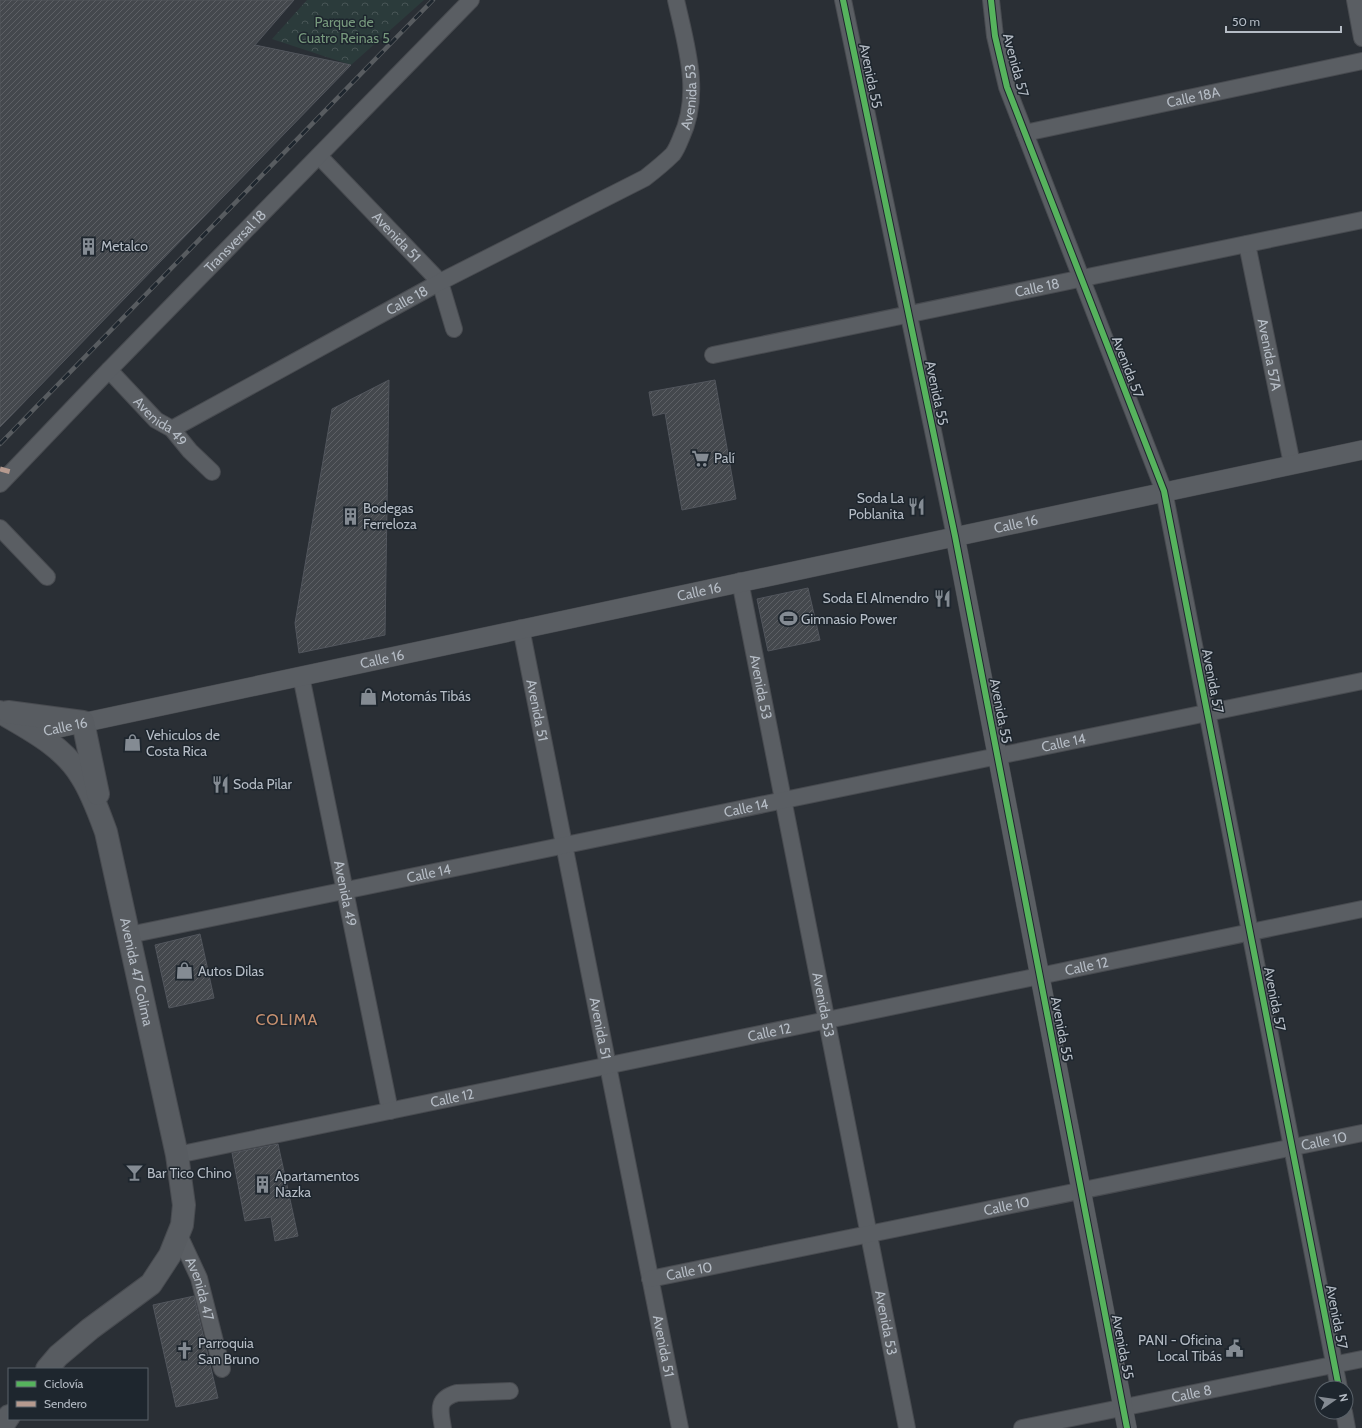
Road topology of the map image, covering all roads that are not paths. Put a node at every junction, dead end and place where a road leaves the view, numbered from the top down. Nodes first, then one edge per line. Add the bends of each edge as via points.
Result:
1 (471, 0) edge
2 (676, 0) edge
3 (843, 0) edge
4 (991, 0) edge
5 (1355, 0) edge
6 (1362, 38) edge
7 (1362, 61) edge
8 (1025, 133) junction
9 (319, 156) junction
10 (645, 178) joint
11 (1362, 220) edge
12 (1247, 244) junction
13 (1081, 279) junction
14 (440, 282) junction
15 (908, 314) junction
16 (454, 329) dead end
17 (713, 355) dead end
18 (109, 370) junction
19 (172, 429) junction
20 (1362, 450) edge
21 (1292, 464) junction
22 (212, 472) dead end
23 (0, 484) edge
24 (1164, 492) junction
25 (0, 528) edge
26 (955, 536) junction
27 (47, 577) dead end
28 (740, 582) junction
29 (521, 628) junction
30 (301, 676) junction
31 (1362, 681) edge
32 (0, 711) edge
33 (1207, 713) junction
34 (82, 722) junction
35 (35, 733) junction
36 (997, 757) junction
37 (783, 801) junction
38 (106, 832) junction
39 (564, 846) junction
40 (345, 891) junction
41 (1362, 909) edge
42 (1250, 932) junction
43 (129, 935) junction
44 (1040, 976) junction
45 (827, 1020) junction
46 (608, 1066) junction
47 (390, 1111) junction
48 (1362, 1133) edge
49 (1292, 1147) junction
50 (177, 1155) junction
51 (1081, 1191) junction
52 (869, 1234) junction
53 (179, 1235) junction
54 (650, 1280) junction
55 (1362, 1359) edge
56 (1334, 1365) junction
57 (48, 1368) edge
58 (222, 1369) dead end
59 (1337, 1380) edge
60 (510, 1391) dead end
61 (1123, 1408) junction
62 (8, 1418) edge
63 (1, 1428) edge
64 (443, 1428) edge
65 (680, 1428) edge
66 (907, 1428) edge
67 (1022, 1428) edge
68 (1127, 1428) edge

1 - 9 street, Transversal 18
2 - 10 street, Avenida 53 via 691,71 692,99 687,126 674,153
3 - 15 street, Avenida 55
4 - 8 street, Avenida 57 via 995,36 1007,87
5 - 6 street
7 - 8 street, Calle 18A
8 - 13 street, Avenida 57
9 - 14 street, Avenida 51
9 - 18 street, Transversal 18
10 - 14 street, Calle 18
11 - 12 street, Calle 18
12 - 13 street, Calle 18
12 - 21 street, Avenida 57A
13 - 15 street, Calle 18
13 - 24 street, Avenida 57
14 - 16 street, Avenida 51
14 - 19 street, Calle 18
15 - 17 street, Calle 18
15 - 26 street, Avenida 55
18 - 19 street, Avenida 49 via 156,420
18 - 23 street, Transversal 18
19 - 22 street, Avenida 49
20 - 21 street, Calle 16
21 - 24 street, Calle 16
24 - 26 street, Calle 16
24 - 33 street, Avenida 57
25 - 27 street
26 - 28 street, Calle 16
26 - 36 street, Avenida 55
28 - 29 street, Calle 16
28 - 37 street, Avenida 53
29 - 30 street, Calle 16
29 - 39 street, Avenida 51
30 - 34 street, Calle 16
30 - 40 street, Avenida 49
31 - 33 street, Calle 14
32 - 34 main road
32 - 35 main road, Avenida 47 Colima
33 - 36 street, Calle 14
33 - 42 street, Avenida 57
34 - 35 street, Calle 16
34 - 38 main road
35 - 38 main road, Avenida 47 Colima via 67,758 81,775
36 - 37 street, Calle 14
36 - 44 street, Avenida 55
37 - 39 street, Calle 14
37 - 45 street, Avenida 53
38 - 43 main road, Avenida 47 Colima
39 - 40 street, Calle 14
39 - 46 street, Avenida 51
40 - 43 street, Calle 14
40 - 47 street, Avenida 49
41 - 42 street, Calle 12
42 - 44 street, Calle 12
42 - 49 street, Avenida 57
43 - 50 main road, Avenida 47 Colima
44 - 45 street, Calle 12
44 - 51 street, Avenida 55
45 - 46 street, Calle 12
45 - 52 street, Avenida 53
46 - 47 street, Calle 12
46 - 54 street, Avenida 51
47 - 50 street, Calle 12
48 - 49 street, Calle 10
49 - 51 street, Calle 10
49 - 56 street, Avenida 57
50 - 53 main road, Avenida 47 Colima via 184,1205
51 - 52 street, Calle 10
51 - 61 street, Avenida 55
52 - 54 street, Calle 10
52 - 66 street, Avenida 53
53 - 57 main road, Avenida 47 Colima via 170,1255 151,1284 90,1329
53 - 58 street, Avenida 47 via 199,1278
54 - 65 street, Avenida 51
55 - 56 street, Calle 8
56 - 59 street, Avenida 57
56 - 61 street, Calle 8
60 - 64 street via 449,1395 440,1405
61 - 67 street, Calle 8
61 - 68 street, Avenida 55
62 - 63 main road

